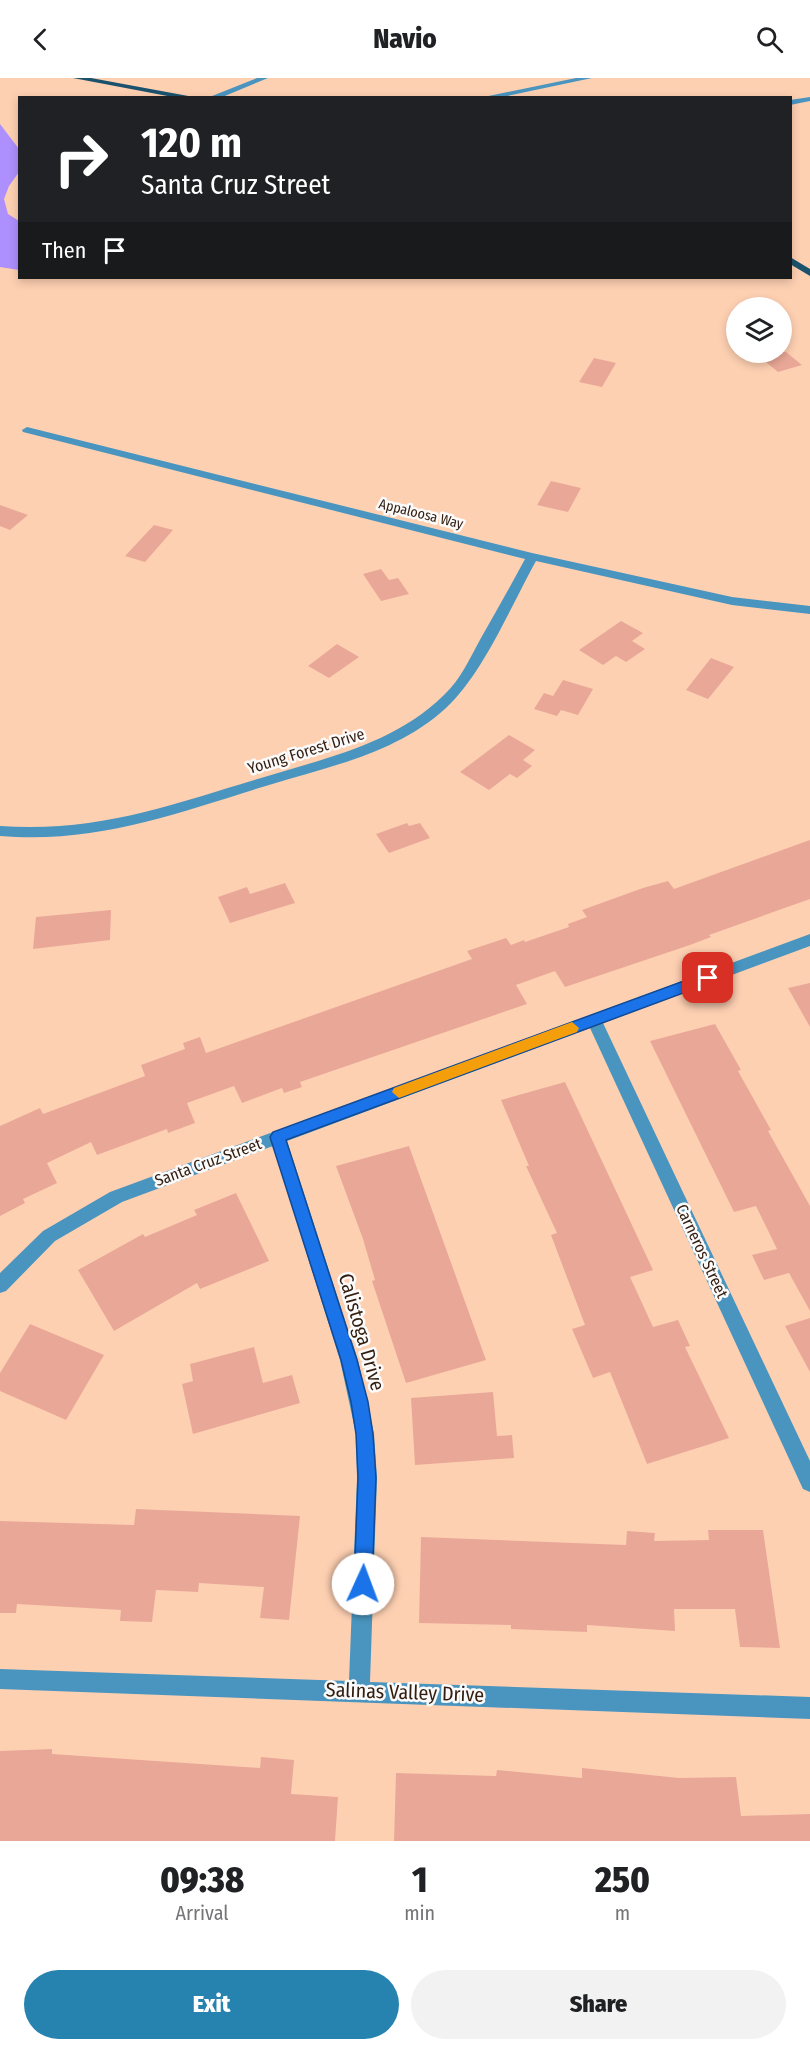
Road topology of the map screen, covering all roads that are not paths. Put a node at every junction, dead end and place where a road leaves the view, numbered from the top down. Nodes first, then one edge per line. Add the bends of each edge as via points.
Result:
1 (77, 78) edge
2 (264, 78) edge
3 (588, 78) edge
4 (183, 96) edge
5 (216, 96) edge
6 (494, 96) edge
7 (810, 99) edge
8 (792, 103) edge
9 (792, 261) edge
10 (810, 273) edge
11 (27, 430) dead end
12 (532, 557) junction
13 (810, 610) edge
14 (0, 831) edge
15 (810, 940) edge
16 (594, 1020) junction
17 (278, 1137) junction
18 (0, 1285) edge
19 (810, 1482) edge
20 (0, 1679) edge
21 (359, 1690) junction
22 (810, 1708) edge

1 - 4 main road
2 - 5 street
3 - 6 street
7 - 8 street
9 - 10 main road
11 - 12 street, Appaloosa Way
12 - 13 street, Appaloosa Way via 732,601
12 - 14 street, Young Forest Drive via 463,683 441,706 405,732 365,751 129,823 42,834
15 - 16 street, Santa Cruz Street
16 - 17 street, Santa Cruz Street
16 - 19 street, Carneros Street
17 - 18 street, Santa Cruz Street via 116,1197 49,1236
17 - 21 street, Calistoga Drive via 349,1360 365,1434 367,1478
20 - 21 street, Salinas Valley Drive
21 - 22 street, Salinas Valley Drive

